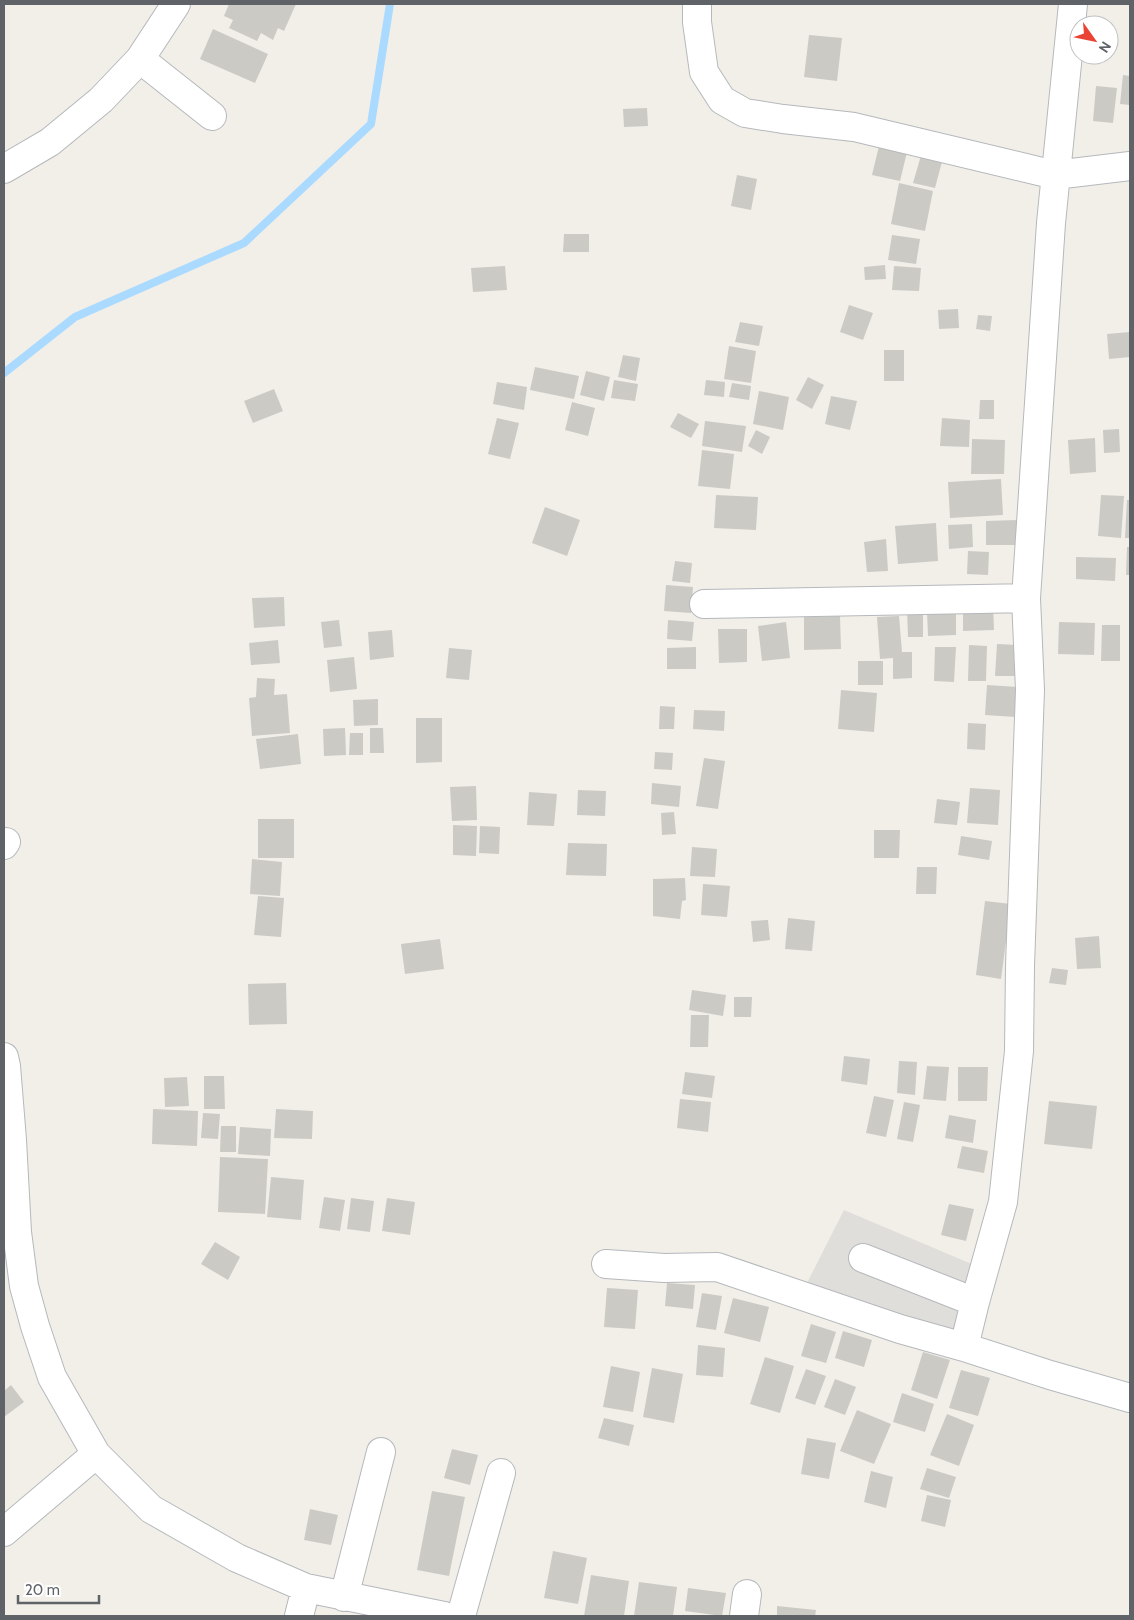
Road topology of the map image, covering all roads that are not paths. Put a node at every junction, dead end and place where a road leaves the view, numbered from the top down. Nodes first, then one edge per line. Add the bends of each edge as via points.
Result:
1 (176, 4) edge
2 (697, 4) edge
3 (1073, 4) edge
4 (140, 59) junction
5 (212, 116) dead end
6 (1130, 166) edge
7 (4, 169) edge
8 (1055, 175) junction
9 (1026, 598) junction
10 (704, 604) dead end
11 (4, 1057) edge
12 (863, 1258) dead end
13 (606, 1264) dead end
14 (975, 1302) junction
15 (964, 1347) junction
16 (1130, 1398) edge
17 (381, 1452) dead end
18 (96, 1454) junction
19 (501, 1473) dead end
20 (4, 1532) edge
21 (306, 1588) junction
22 (344, 1596) junction
23 (299, 1616) edge
24 (444, 1616) edge
25 (461, 1616) edge

1 - 4 street
2 - 8 street via 704,72 722,100 745,113 854,127
3 - 8 street
4 - 5 street
4 - 7 street via 101,100 50,142
6 - 8 street
8 - 9 street
9 - 10 street
9 - 14 street via 1030,690 1020,1050 1003,1202
11 - 18 street via 24,1286 52,1377
12 - 14 street
13 - 15 street via 717,1268
14 - 15 street
15 - 16 street
17 - 22 street
18 - 20 street
18 - 21 street via 151,1509 237,1558
19 - 25 street
21 - 22 street
21 - 23 street
22 - 24 street

